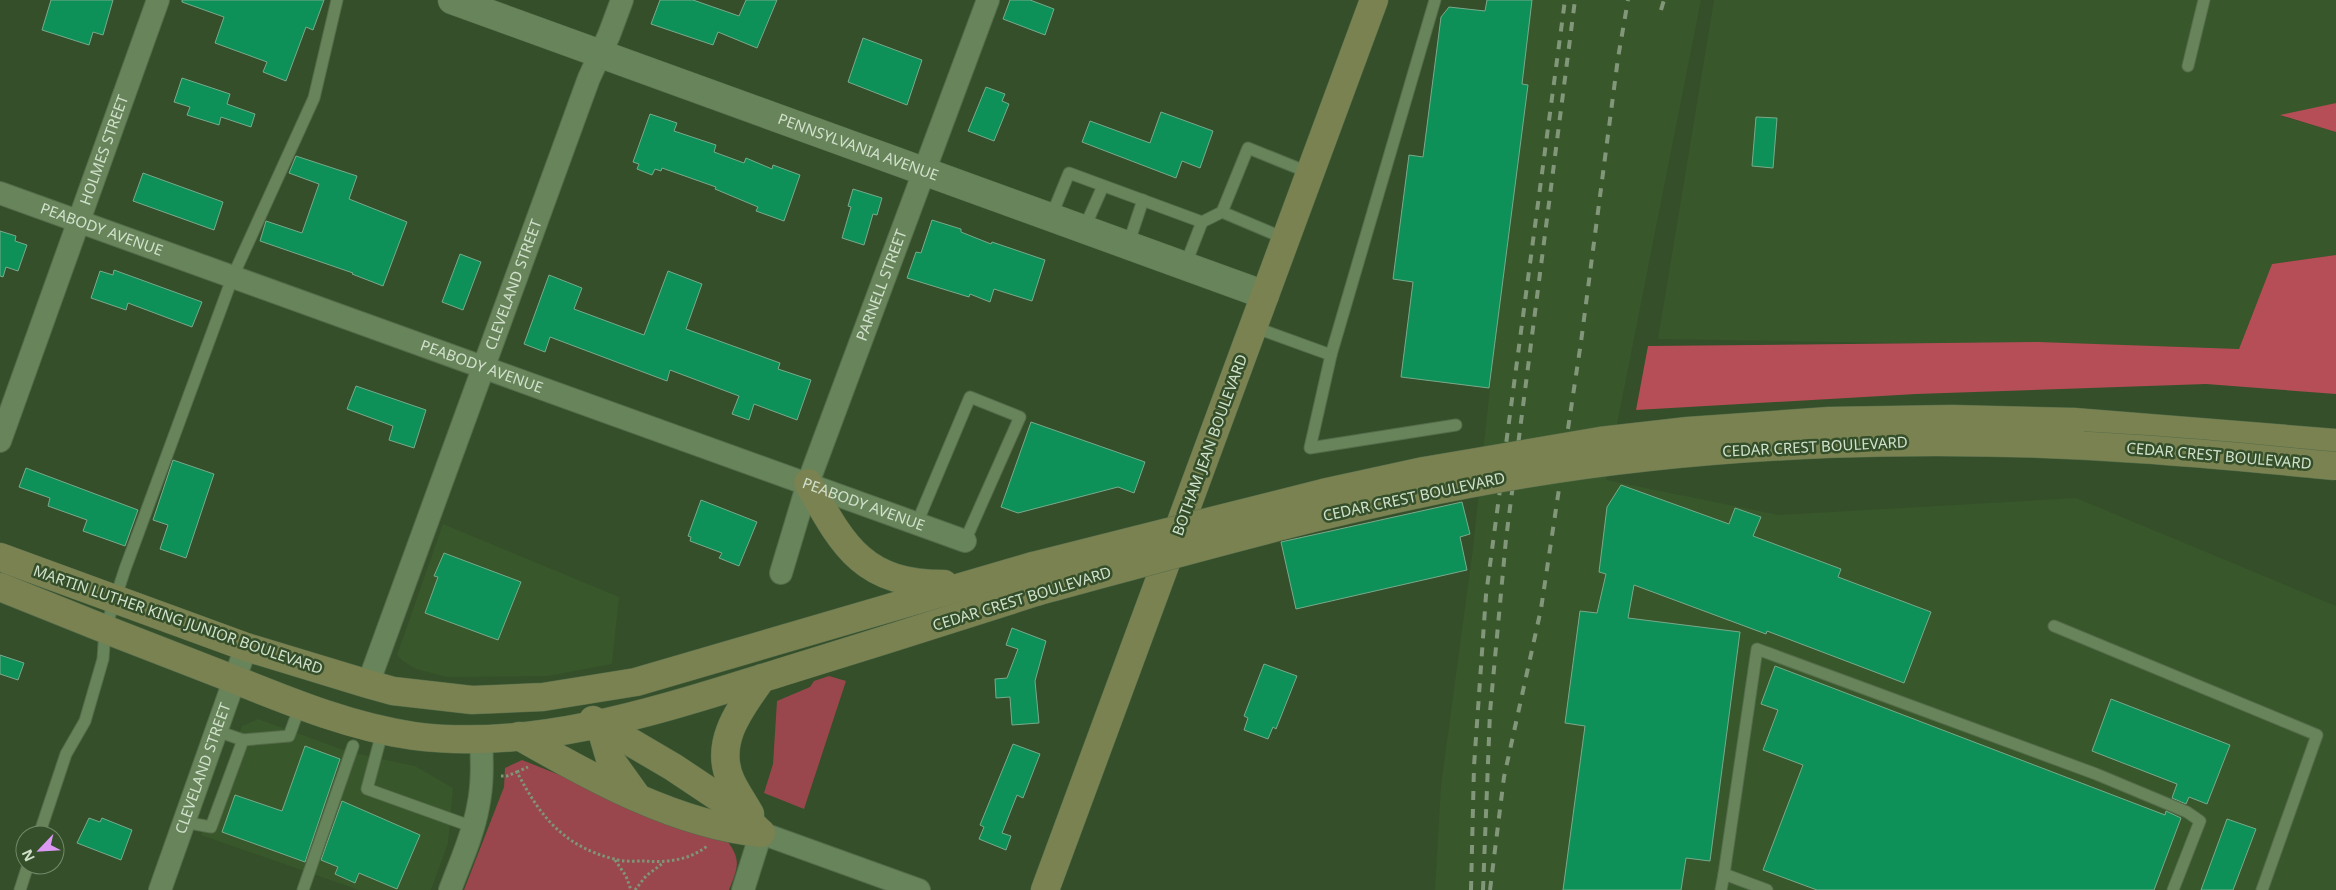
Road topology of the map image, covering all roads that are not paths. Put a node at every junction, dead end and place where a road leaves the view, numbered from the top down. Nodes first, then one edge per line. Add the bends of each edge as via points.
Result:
1 (158, 0) edge
2 (337, 0) edge
3 (452, 0) edge
4 (622, 0) edge
5 (988, 0) edge
6 (1374, 0) edge
7 (1435, 0) edge
8 (2204, 0) edge
9 (599, 55) junction
10 (2188, 66) dead end
11 (923, 171) junction
12 (1310, 173) junction
13 (1103, 186) junction
14 (0, 193) edge
15 (1143, 200) junction
16 (1222, 212) junction
17 (1052, 217) junction
18 (78, 220) junction
19 (1202, 222) junction
20 (1084, 229) junction
21 (1286, 239) junction
22 (1128, 245) junction
23 (1185, 266) junction
24 (233, 276) junction
25 (1266, 295) junction
26 (1254, 327) junction
27 (1330, 355) junction
28 (483, 366) junction
29 (1456, 425) dead end
30 (0, 441) edge
31 (2336, 443) edge
32 (2336, 466) edge
33 (808, 483) junction
34 (917, 523) junction
35 (965, 541) joint
36 (0, 557) edge
37 (781, 573) dead end
38 (1035, 579) junction
39 (968, 584) junction
40 (0, 587) edge
41 (115, 599) junction
42 (2054, 626) dead end
43 (106, 630) junction
44 (246, 647) junction
45 (762, 678) junction
46 (234, 680) junction
47 (636, 682) junction
48 (368, 684) junction
49 (564, 694) junction
50 (300, 705) junction
51 (600, 726) junction
52 (384, 729) junction
53 (217, 731) junction
54 (519, 736) junction
55 (481, 738) junction
56 (243, 740) junction
57 (353, 746) dead end
58 (637, 796) junction
59 (476, 816) junction
60 (184, 822) junction
61 (42, 825) edge
62 (761, 833) junction
63 (1724, 874) junction
64 (25, 875) edge
65 (20, 890) edge
66 (160, 890) edge
67 (303, 890) edge
68 (450, 890) edge
69 (743, 890) edge
70 (919, 890) edge
71 (1045, 890) edge
72 (1721, 890) edge
73 (1767, 890) edge
74 (2173, 890) edge
75 (2262, 890) edge

1 - 18 street, HOLMES STREET
2 - 24 lane via 314,98
3 - 9 street, PENNSYLVANIA AVENUE
4 - 9 street, CLEVELAND STREET
5 - 11 street, PARNELL STREET
6 - 12 main road, BOTHAM JEAN BOULEVARD
7 - 27 lane
8 - 10 lane
9 - 11 street, PENNSYLVANIA AVENUE
9 - 28 street, CLEVELAND STREET
11 - 17 street, PENNSYLVANIA AVENUE
11 - 33 street, PARNELL STREET
12 - 16 lane via 1248,148
12 - 21 main road, BOTHAM JEAN BOULEVARD
13 - 15 lane
13 - 17 lane via 1068,173
13 - 20 lane
14 - 18 street, PEABODY AVENUE
15 - 19 lane
15 - 22 lane
16 - 19 lane
16 - 21 lane
17 - 20 street, PENNSYLVANIA AVENUE
18 - 24 street, PEABODY AVENUE
18 - 30 street, HOLMES STREET
19 - 23 lane
20 - 22 street, PENNSYLVANIA AVENUE
21 - 25 main road, BOTHAM JEAN BOULEVARD
22 - 23 street, PENNSYLVANIA AVENUE
23 - 25 street, PENNSYLVANIA AVENUE
24 - 28 street, PEABODY AVENUE
24 - 41 lane
25 - 26 main road, BOTHAM JEAN BOULEVARD
26 - 27 lane
26 - 71 main road, BOTHAM JEAN BOULEVARD
27 - 29 lane via 1310,448
28 - 33 street, PEABODY AVENUE
28 - 48 street, CLEVELAND STREET
31 - 38 main road, CEDAR CREST BOULEVARD, bridge via 2130,426 1952,419 1829,421 1688,431 1600,441 1424,471 1324,493
32 - 38 main road, CEDAR CREST BOULEVARD, bridge via 2137,449 1922,442 1685,454 1525,474 1361,506
33 - 34 street, PEABODY AVENUE
33 - 37 street, PARNELL STREET
33 - 39 main road via 838,536 858,557 879,572 899,581
34 - 35 street, PEABODY AVENUE
34 - 35 lane via 970,397 1020,417
36 - 41 main road, MARTIN LUTHER KING JUNIOR BOULEVARD
38 - 39 main road, CEDAR CREST BOULEVARD
38 - 45 main road, CEDAR CREST BOULEVARD
39 - 47 main road, CEDAR CREST BOULEVARD
40 - 43 main road, MARTIN LUTHER KING JUNIOR BOULEVARD
41 - 43 lane
41 - 44 main road, MARTIN LUTHER KING JUNIOR BOULEVARD
42 - 75 lane via 2317,734
43 - 46 main road, MARTIN LUTHER KING JUNIOR BOULEVARD
43 - 61 lane via 103,658 85,721 66,754
44 - 46 street, CLEVELAND STREET
44 - 48 main road, MARTIN LUTHER KING JUNIOR BOULEVARD
45 - 51 main road, CEDAR CREST BOULEVARD
45 - 62 main road via 735,716 728,736 726,758 730,780
46 - 50 main road, MARTIN LUTHER KING JUNIOR BOULEVARD
46 - 53 street, CLEVELAND STREET
47 - 49 main road, CEDAR CREST BOULEVARD
47 - 51 main road via 618,700
48 - 49 main road, MARTIN LUTHER KING JUNIOR BOULEVARD via 393,691 472,700
49 - 51 main road
50 - 52 main road, MARTIN LUTHER KING JUNIOR BOULEVARD via 345,721
50 - 56 lane via 289,736
51 - 54 main road, CEDAR CREST BOULEVARD
51 - 58 main road via 610,759
51 - 62 main road via 622,736 728,803
52 - 55 main road, MARTIN LUTHER KING JUNIOR BOULEVARD via 414,736
52 - 59 lane via 367,789
53 - 56 lane
53 - 60 street, CLEVELAND STREET
54 - 55 main road, MARTIN LUTHER KING JUNIOR BOULEVARD
54 - 58 main road
55 - 59 street via 482,771
56 - 60 lane via 211,827
57 - 67 lane
58 - 62 main road via 685,818 730,830
59 - 68 street
60 - 66 street, CLEVELAND STREET
62 - 69 street
62 - 70 street
63 - 72 lane
63 - 73 lane
63 - 74 lane via 1757,649 2096,774 2187,812 2200,821
64 - 65 lane

